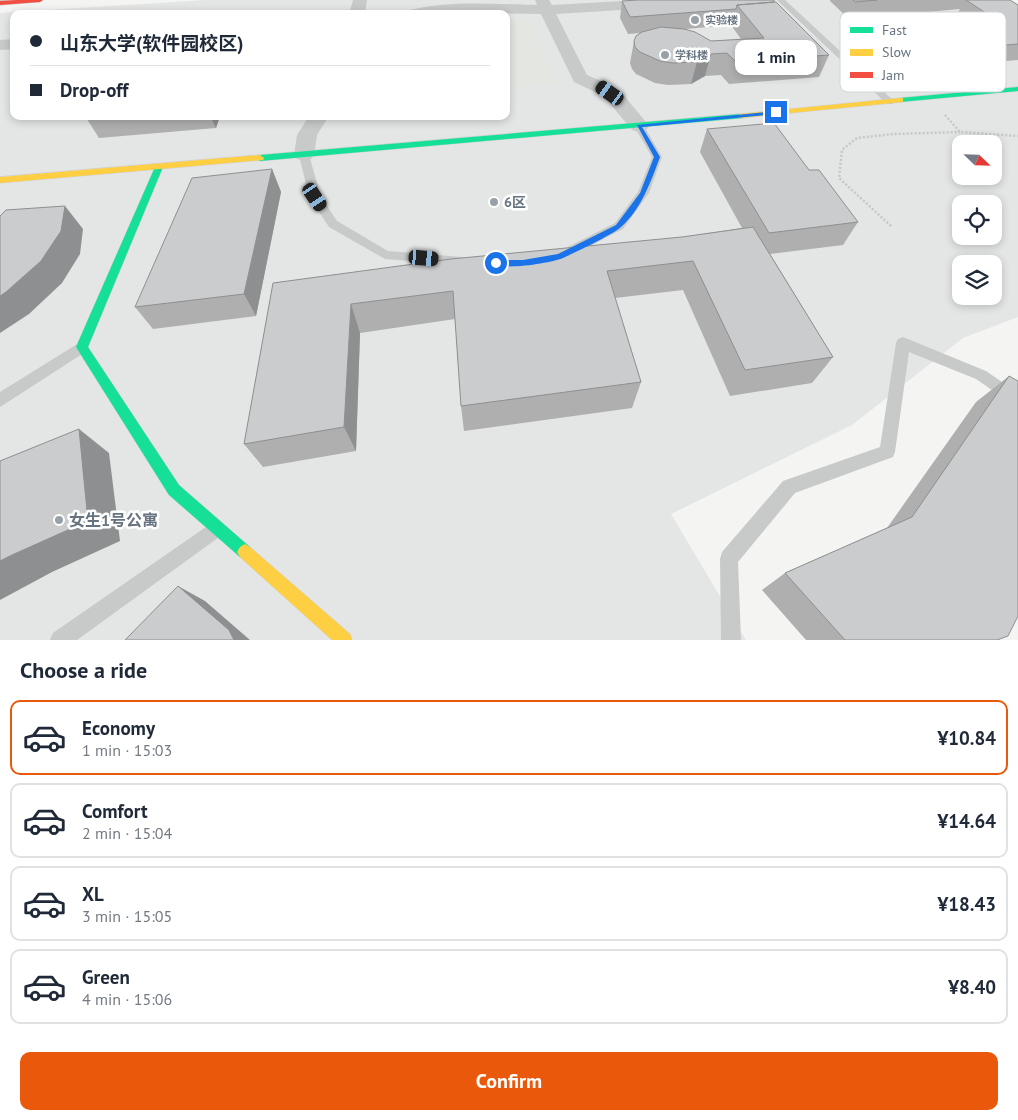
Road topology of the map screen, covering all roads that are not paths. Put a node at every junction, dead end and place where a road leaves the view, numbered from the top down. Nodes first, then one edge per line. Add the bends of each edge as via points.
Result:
1 (40, 0) edge
2 (718, 0) edge
3 (781, 0) edge
4 (0, 3) edge
5 (544, 5) edge
6 (437, 10) edge
7 (840, 55) edge
8 (879, 92) edge
9 (989, 92) edge
10 (890, 102) junction
11 (316, 120) edge
12 (639, 126) junction
13 (304, 154) junction
14 (159, 167) junction
15 (0, 180) edge
16 (551, 258) edge
17 (472, 262) edge
18 (82, 347) junction
19 (0, 400) edge
20 (1018, 401) edge
21 (217, 528) junction
22 (60, 640) edge
23 (344, 640) edge
24 (731, 640) edge

1 - 4 street
2 - 5 street
3 - 7 lane
5 - 6 street
5 - 12 street via 580,78 600,86 620,100
8 - 10 lane
9 - 10 street
10 - 12 street
11 - 13 street via 307,135
12 - 13 street
12 - 16 lane via 657,157 643,193 619,226
13 - 14 street
13 - 17 lane via 315,197 333,224 385,254
14 - 15 street
14 - 18 street
18 - 19 lane
18 - 21 street via 174,490
20 - 24 lane via 981,375 903,343 887,452 789,487 728,559
21 - 22 lane
21 - 23 street

